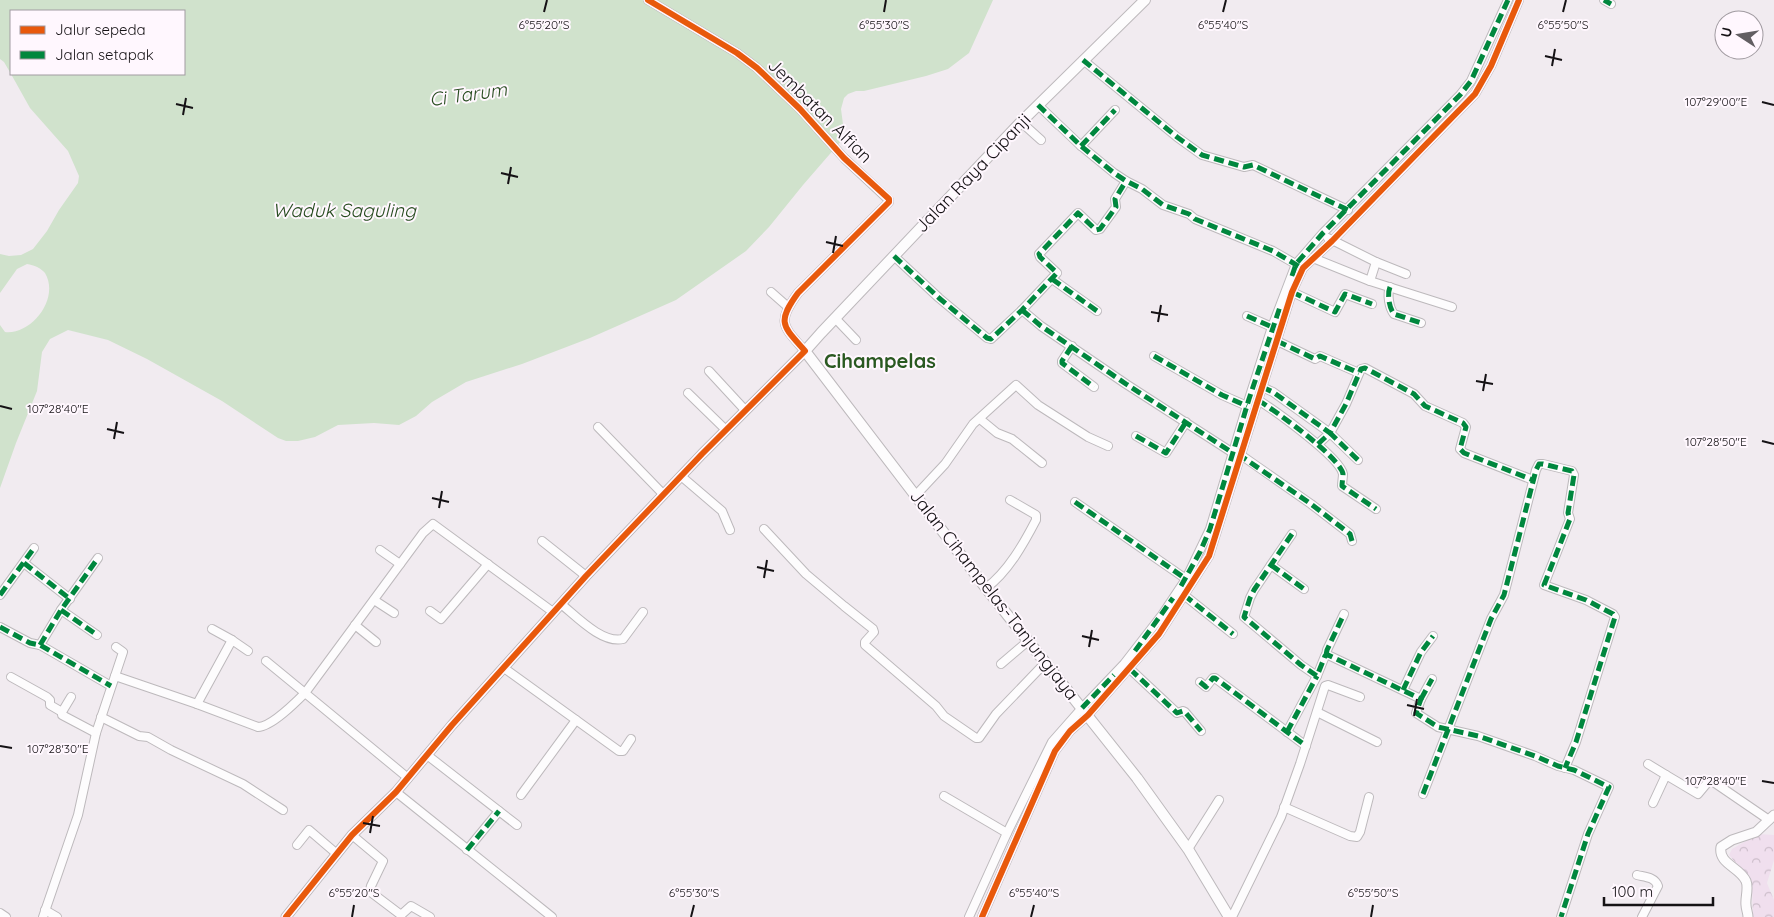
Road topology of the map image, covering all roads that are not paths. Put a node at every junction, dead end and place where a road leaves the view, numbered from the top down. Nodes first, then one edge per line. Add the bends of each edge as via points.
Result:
1 (648, 0) edge
2 (1145, 0) edge
3 (1508, 0) edge
4 (1518, 0) edge
5 (1604, 0) edge
6 (1612, 4) dead end
7 (1083, 60) junction
8 (1038, 105) junction
9 (1115, 110) dead end
10 (1021, 122) junction
11 (1041, 140) dead end
12 (1080, 146) junction
13 (1126, 182) junction
14 (1348, 210) junction
15 (1323, 233) junction
16 (1332, 241) junction
17 (894, 256) junction
18 (1313, 258) junction
19 (1376, 262) junction
20 (1299, 266) junction
21 (1406, 274) dead end
22 (1052, 279) junction
23 (1370, 281) junction
24 (1390, 287) junction
25 (771, 292) dead end
26 (1292, 292) junction
27 (1372, 304) dead end
28 (788, 307) junction
29 (1452, 307) dead end
30 (1022, 310) junction
31 (1097, 311) dead end
32 (1248, 316) dead end
33 (835, 318) junction
34 (1421, 323) dead end
35 (1272, 327) junction
36 (856, 340) dead end
37 (1277, 341) junction
38 (1072, 346) junction
39 (805, 351) junction
40 (1154, 356) dead end
41 (709, 371) dead end
42 (1359, 373) junction
43 (1094, 387) dead end
44 (1262, 387) junction
45 (688, 393) dead end
46 (1258, 400) junction
47 (1247, 406) junction
48 (745, 410) junction
49 (980, 419) junction
50 (1186, 422) junction
51 (598, 427) dead end
52 (726, 430) junction
53 (1330, 433) junction
54 (1136, 436) dead end
55 (1318, 444) junction
56 (1108, 446) dead end
57 (1236, 453) junction
58 (1358, 460) dead end
59 (1042, 463) dead end
60 (681, 476) junction
61 (1533, 480) junction
62 (663, 494) junction
63 (916, 496) junction
64 (1010, 500) dead end
65 (1075, 502) dead end
66 (1376, 509) dead end
67 (764, 529) dead end
68 (730, 530) dead end
69 (1292, 534) dead end
70 (1352, 540) dead end
71 (542, 541) dead end
72 (34, 548) dead end
73 (380, 550) dead end
74 (1205, 554) junction
75 (98, 558) dead end
76 (24, 563) junction
77 (400, 564) junction
78 (488, 564) junction
79 (1271, 565) junction
80 (586, 576) junction
81 (1186, 579) junction
82 (986, 588) junction
83 (1304, 589) dead end
84 (0, 595) edge
85 (1184, 595) junction
86 (70, 599) junction
87 (374, 600) junction
88 (561, 604) junction
89 (61, 610) junction
90 (430, 611) dead end
91 (553, 612) junction
92 (643, 612) dead end
93 (394, 613) dead end
94 (1344, 614) dead end
95 (355, 625) junction
96 (0, 627) edge
97 (212, 629) dead end
98 (1156, 631) junction
99 (97, 634) dead end
100 (1233, 634) dead end
101 (1433, 636) dead end
102 (232, 640) junction
103 (376, 642) dead end
104 (1028, 642) junction
105 (40, 645) junction
106 (116, 647) dead end
107 (248, 651) dead end
108 (1326, 655) junction
109 (266, 661) dead end
110 (1045, 663) junction
111 (1001, 664) dead end
112 (504, 668) junction
113 (1130, 669) junction
114 (114, 676) junction
115 (1317, 676) junction
116 (11, 677) dead end
117 (1432, 679) dead end
118 (1200, 682) dead end
119 (111, 686) junction
120 (1403, 690) junction
121 (305, 693) junction
122 (71, 697) dead end
123 (1360, 697) dead end
124 (1421, 699) junction
125 (196, 704) junction
126 (1085, 711) junction
127 (62, 712) junction
128 (1317, 712) junction
129 (100, 717) junction
130 (576, 720) junction
131 (1448, 729) junction
132 (1201, 731) dead end
133 (1287, 732) junction
134 (96, 734) junction
135 (631, 740) dead end
136 (1377, 742) dead end
137 (1306, 746) junction
138 (427, 756) junction
139 (1648, 764) dead end
140 (1565, 768) junction
141 (1666, 775) junction
142 (408, 778) junction
143 (396, 792) junction
144 (1423, 794) dead end
145 (521, 795) dead end
146 (944, 796) dead end
147 (1369, 797) dead end
148 (1219, 800) dead end
149 (1653, 803) dead end
150 (1284, 807) junction
151 (283, 810) dead end
152 (499, 811) junction
153 (1772, 817) edge
154 (517, 824) dead end
155 (1007, 833) junction
156 (352, 835) junction
157 (297, 845) dead end
158 (1188, 849) junction
159 (466, 850) junction
160 (337, 854) junction
161 (1000, 863) junction
162 (1637, 875) dead end
163 (0, 913) edge
164 (44, 914) edge
165 (6, 917) edge
166 (56, 917) edge
167 (286, 917) edge
168 (430, 917) edge
169 (552, 917) edge
170 (969, 917) edge
171 (982, 917) edge
172 (1230, 917) edge
173 (1561, 917) edge
174 (1642, 917) edge
175 (1748, 917) edge

1 - 28 street, Jembatan Alfian via 737,53 756,68 889,200
2 - 7 main road, Jalan Raya Cipanji
3 - 14 street via 1472,81
4 - 16 street via 1491,66 1475,94
5 - 6 street
7 - 8 main road, Jalan Raya Cipanji
7 - 14 street via 1202,155 1244,167 1253,165
8 - 10 main road, Jalan Raya Cipanji
8 - 12 street
9 - 12 street
10 - 11 street
10 - 17 main road, Jalan Raya Cipanji
12 - 13 street
13 - 20 street via 1142,189 1163,205 1273,251
13 - 22 street via 1115,199 1116,206 1100,229 1096,230 1078,213 1039,254 1057,272
14 - 15 street
15 - 16 street
15 - 20 street
16 - 18 street
16 - 19 street
17 - 30 street via 988,339
17 - 33 main road, Jalan Raya Cipanji
18 - 20 street
18 - 23 street
19 - 21 street
19 - 23 street
20 - 26 street
20 - 35 street
22 - 30 street
22 - 31 street
23 - 24 street
24 - 29 street
24 - 34 street via 1391,311
25 - 28 street
26 - 27 street via 1335,312 1345,294
26 - 37 street
28 - 39 street via 785,327
30 - 38 street
32 - 35 street
33 - 36 street
33 - 39 main road, Jalan Raya Cipanji
35 - 47 street
37 - 42 street via 1315,359 1320,356
37 - 44 street
38 - 43 street via 1062,363
38 - 50 street
39 - 48 street
39 - 63 main road, Jalan Cihampelas-Tanjungjaya
40 - 47 street
41 - 48 street
42 - 53 street
42 - 61 street via 1365,368 1414,394 1425,406 1463,423 1466,428 1460,449 1464,453
44 - 46 street
44 - 53 street
45 - 52 street
46 - 55 street
46 - 57 street
47 - 57 street
48 - 52 street
49 - 56 street via 1016,385 1038,405
49 - 59 street
49 - 63 street via 973,424 946,464
50 - 54 street via 1166,453
50 - 57 street
51 - 62 street
52 - 60 street
53 - 55 street
53 - 58 street
55 - 66 street via 1341,470 1342,486
57 - 70 street via 1311,504 1350,534
57 - 74 street
60 - 62 street
60 - 68 street via 720,509
61 - 131 street via 1504,595 1491,619
61 - 140 street via 1539,464 1572,471 1574,475 1568,513 1570,519 1544,585 1586,600 1615,616
62 - 80 street
63 - 82 main road, Jalan Cihampelas-Tanjungjaya
64 - 82 street via 1036,516 1036,520 1005,569
65 - 81 street
67 - 110 street via 806,574 873,628 866,645 944,716 976,738
69 - 79 street
71 - 80 street
72 - 76 street
73 - 77 street
74 - 81 street
74 - 85 street
75 - 86 street
76 - 84 street
76 - 86 street
77 - 78 street via 433,524
77 - 87 street
78 - 90 street via 441,619
78 - 91 street
79 - 83 street
79 - 115 street via 1250,598 1244,617 1300,666
80 - 88 street
81 - 98 street
82 - 104 main road, Jalan Cihampelas-Tanjungjaya
85 - 98 street
85 - 100 street
86 - 89 street
87 - 93 street
87 - 95 street
88 - 91 street
88 - 92 street via 602,636 614,640 623,639
89 - 99 street
89 - 105 street
91 - 112 street
94 - 108 street
95 - 103 street
95 - 121 street
96 - 105 street
97 - 102 street
98 - 113 street
98 - 126 street
101 - 120 street via 1421,652
102 - 107 street
102 - 125 street
104 - 110 main road, Jalan Cihampelas-Tanjungjaya
104 - 111 street
105 - 119 street
106 - 114 street via 123,652
108 - 115 street
108 - 120 street
109 - 121 street
110 - 126 main road, Jalan Cihampelas-Tanjungjaya
112 - 130 street
112 - 138 street
113 - 126 street
113 - 132 street via 1177,713 1185,712
114 - 119 street
114 - 125 street
115 - 133 street
116 - 127 street via 47,697 50,705
117 - 124 street
118 - 133 street via 1206,687 1215,678
119 - 129 street
120 - 124 street
121 - 125 street via 260,728
121 - 142 street
122 - 127 street
123 - 128 street via 1326,685
124 - 131 street via 1416,713 1438,727
126 - 155 street via 1052,742
126 - 158 main road, Jalan Cihampelas-Tanjungjaya
126 - 161 street via 1055,750
127 - 134 street via 62,715
128 - 136 street
128 - 137 street
129 - 134 street
129 - 151 street via 243,784
130 - 135 street via 621,751
130 - 145 street
131 - 140 street via 1478,736
131 - 144 street
133 - 137 street
134 - 164 street via 78,815
137 - 150 street
138 - 142 street
138 - 152 street
139 - 141 street
140 - 173 street via 1609,788 1588,834
141 - 149 street
141 - 153 street via 1698,794 1708,782 1714,781
142 - 143 street
143 - 156 street
143 - 159 street
146 - 155 street
147 - 150 street via 1357,837
148 - 158 street
150 - 172 street
152 - 154 street
152 - 159 street
153 - 175 street via 1756,832 1732,840 1722,847 1720,853 1746,882
155 - 161 street
156 - 160 street
156 - 168 street via 383,861 370,890 401,916 411,906
157 - 160 street via 309,830
158 - 172 main road, Jalan Cihampelas-Tanjungjaya
159 - 169 street
160 - 167 street
161 - 170 street
161 - 171 street
162 - 174 street via 1655,880 1658,886
163 - 165 street
164 - 166 street

